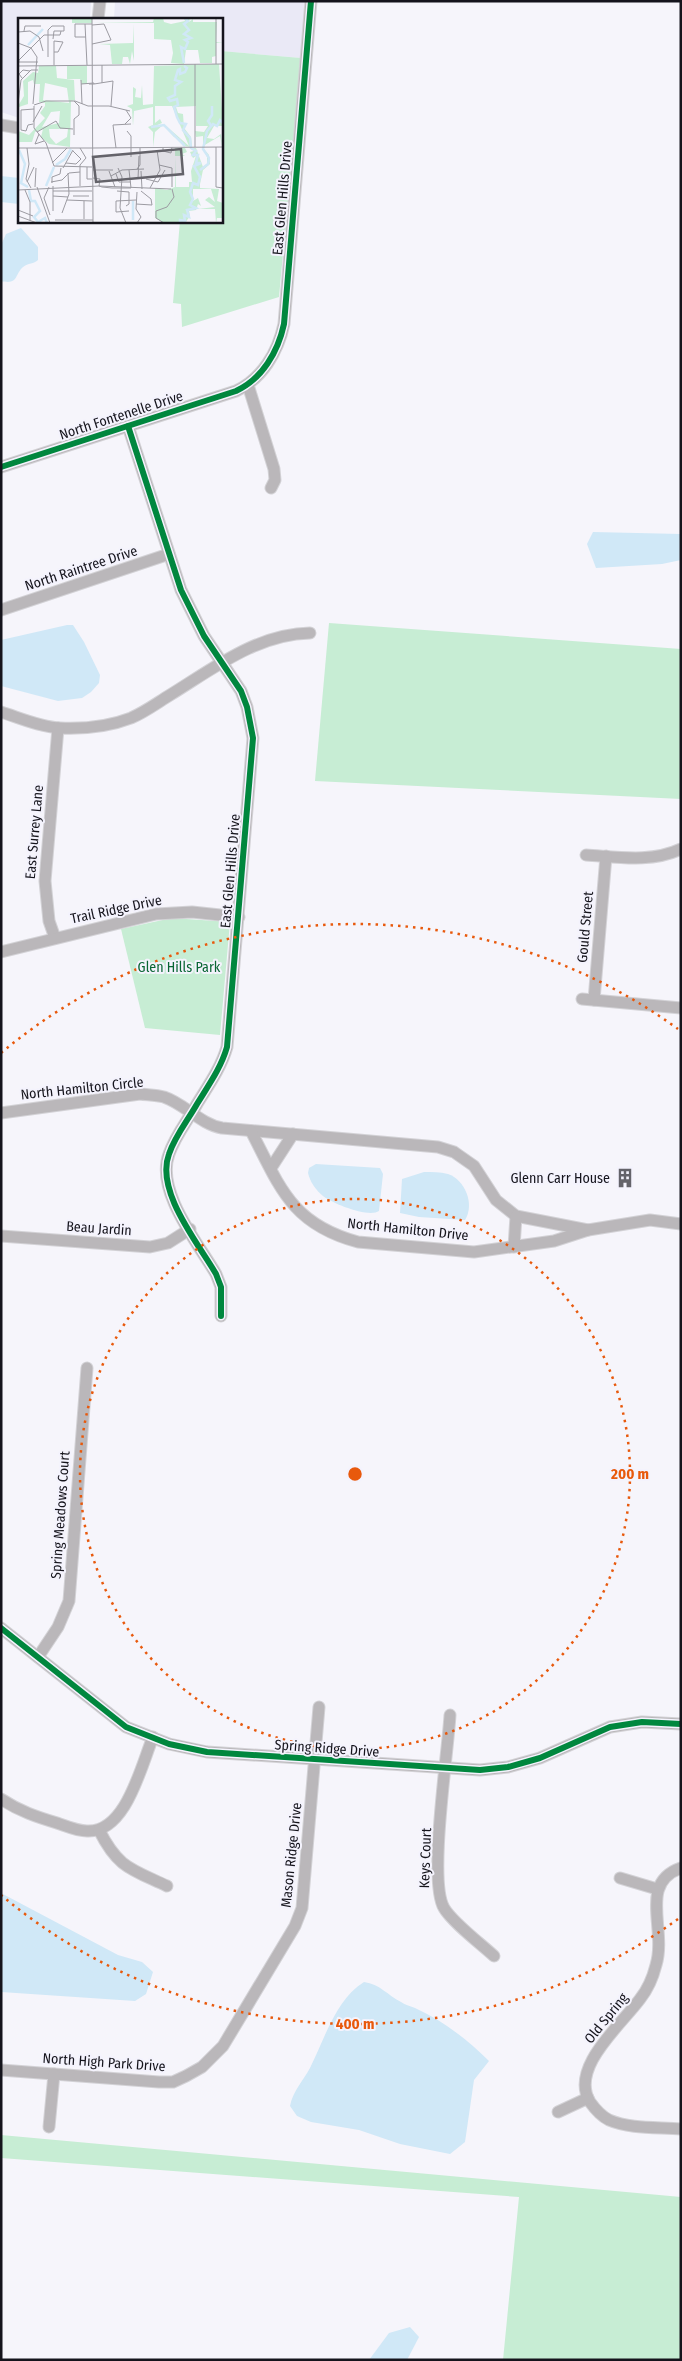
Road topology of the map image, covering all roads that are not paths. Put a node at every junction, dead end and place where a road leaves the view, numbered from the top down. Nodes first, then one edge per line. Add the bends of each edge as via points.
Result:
1 (100, 1) edge
2 (311, 1) edge
3 (98, 18) edge
4 (1, 125) edge
5 (18, 128) edge
6 (248, 385) junction
7 (128, 426) junction
8 (1, 468) edge
9 (272, 488) dead end
10 (169, 554) junction
11 (1, 610) edge
12 (310, 633) dead end
13 (222, 662) junction
14 (1, 712) edge
15 (58, 728) junction
16 (681, 849) edge
17 (586, 855) dead end
18 (606, 856) junction
19 (238, 917) junction
20 (54, 938) junction
21 (1, 952) edge
22 (582, 999) dead end
23 (594, 1000) junction
24 (681, 1008) edge
25 (1, 1113) edge
26 (192, 1113) junction
27 (251, 1131) junction
28 (293, 1134) junction
29 (271, 1168) junction
30 (516, 1216) junction
31 (681, 1224) edge
32 (190, 1229) junction
33 (588, 1230) junction
34 (1, 1236) edge
35 (514, 1247) junction
36 (221, 1316) dead end
37 (87, 1368) dead end
38 (1, 1628) edge
39 (38, 1657) junction
40 (319, 1707) dead end
41 (450, 1715) dead end
42 (681, 1724) edge
43 (153, 1737) junction
44 (314, 1760) junction
45 (446, 1768) junction
46 (1, 1799) edge
47 (99, 1830) junction
48 (681, 1868) edge
49 (620, 1878) dead end
50 (167, 1886) dead end
51 (657, 1889) junction
52 (494, 1956) dead end
53 (202, 2067) joint
54 (1, 2070) edge
55 (54, 2074) junction
56 (588, 2098) junction
57 (558, 2112) dead end
58 (49, 2128) dead end
59 (681, 2130) edge

1 - 3 street
2 - 6 street, East Glen Hills Drive via 284,324 269,362
4 - 5 street
6 - 7 street, North Fontenelle Drive
6 - 9 street via 274,469
7 - 8 street, North Fontenelle Drive
7 - 10 street, East Glen Hills Drive
10 - 11 street, North Raintree Drive
10 - 13 street, East Glen Hills Drive via 192,613
12 - 13 street via 278,637
13 - 15 street via 130,718 96,727
13 - 19 street, East Glen Hills Drive via 241,691 253,738
14 - 15 street
15 - 20 street, East Surrey Lane via 45,881
16 - 18 street via 661,857
17 - 18 street
18 - 23 street, Gould Street
19 - 20 street, Trail Ridge Drive via 192,912 156,914
19 - 26 street, East Glen Hills Drive via 227,1047 220,1066
20 - 21 street, Trail Ridge Drive
22 - 23 street
23 - 24 street
25 - 26 street, North Hamilton Circle via 140,1094 165,1097
26 - 27 street, North Hamilton Drive via 215,1126
26 - 32 street, East Glen Hills Drive via 168,1154 166,1176 170,1193
27 - 28 street, North Hamilton Drive
27 - 29 street, North Hamilton Drive
28 - 29 street
28 - 30 street, North Hamilton Drive via 438,1147 454,1152 474,1166 496,1200
29 - 35 street, North Hamilton Drive via 290,1202 319,1227 340,1237 358,1242 474,1252
30 - 33 street, North Hamilton Drive
30 - 35 street
31 - 33 street, North Hamilton Drive via 650,1220
32 - 34 street, Beau Jardin via 168,1243 150,1246
32 - 36 street, East Glen Hills Drive via 221,1287
33 - 35 street, North Hamilton Drive
37 - 39 street, Spring Meadows Court via 69,1601 58,1628
38 - 39 street, Spring Ridge Drive
39 - 43 street, Spring Ridge Drive via 126,1727
40 - 44 street, Mason Ridge Drive
41 - 45 street, Keys Court
42 - 45 street, Spring Ridge Drive via 629,1723 599,1731 520,1764 480,1770
43 - 44 street, Spring Ridge Drive via 168,1744 207,1752
43 - 47 street via 121,1811 113,1822
44 - 45 street, Spring Ridge Drive
44 - 53 street, Mason Ridge Drive via 304,1898 299,1917 223,2046
45 - 52 street, Keys Court via 438,1890 447,1913
46 - 47 street via 22,1812 76,1829
47 - 50 street via 110,1851 123,1864
48 - 51 street via 664,1876
49 - 51 street
51 - 56 street, Old Spring via 660,1948 655,1969 641,1998 590,2063 585,2079
53 - 55 street, North High Park Drive via 173,2082
54 - 55 street, North High Park Drive
55 - 58 street
56 - 57 street
56 - 59 street via 608,2120

